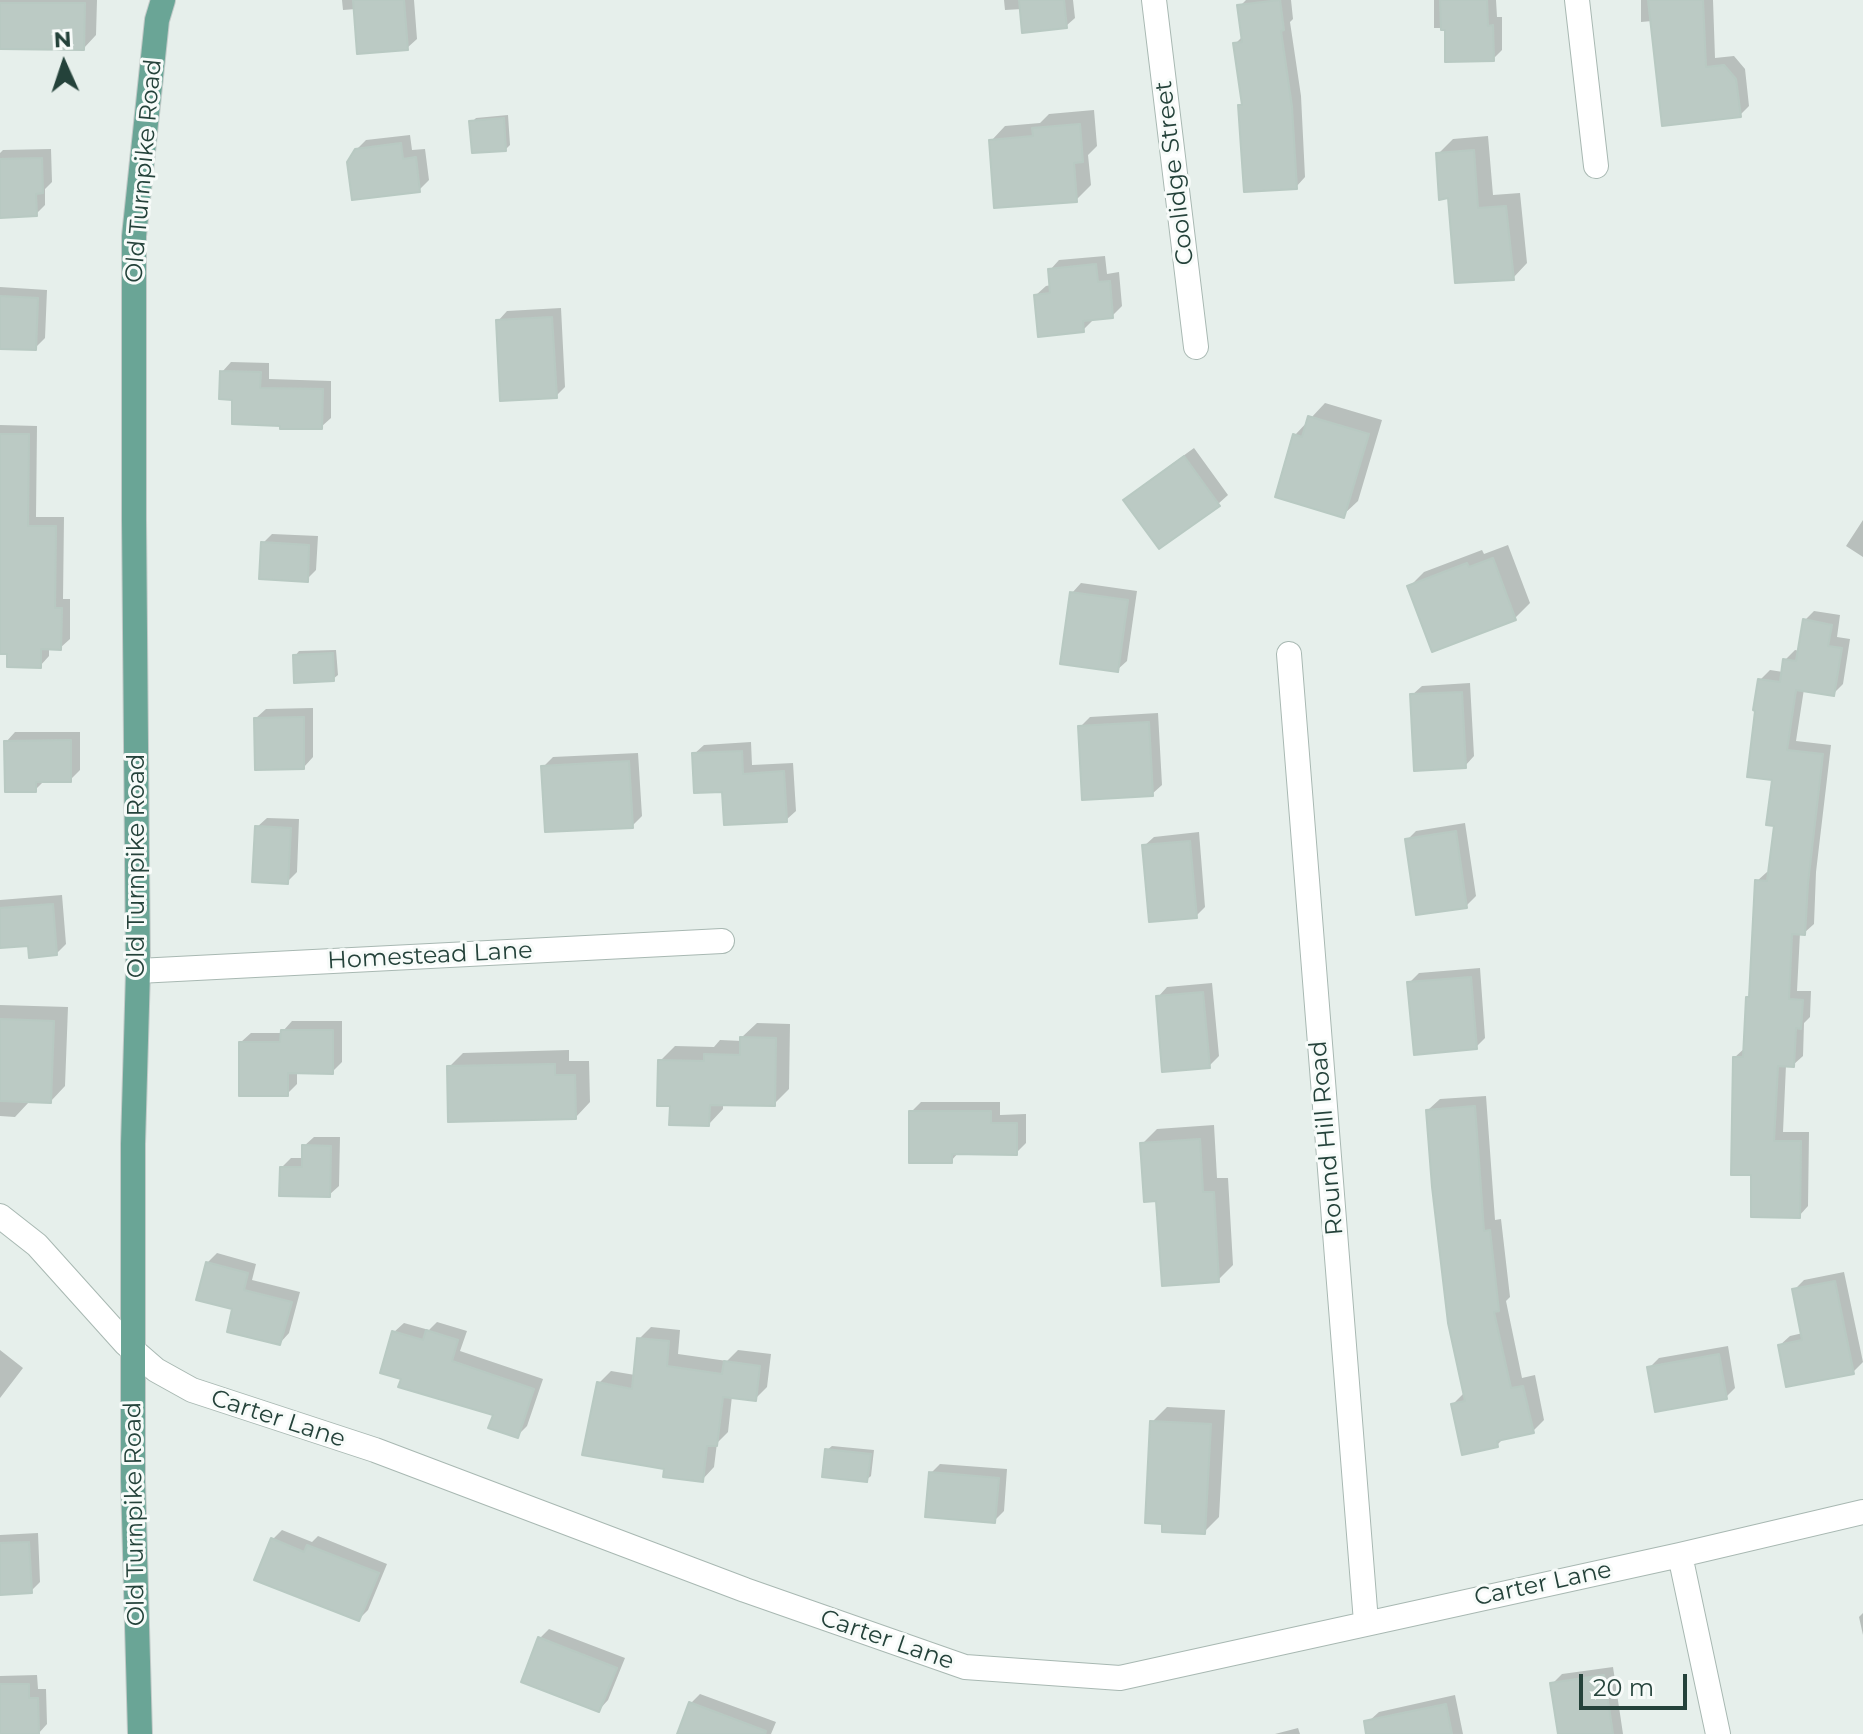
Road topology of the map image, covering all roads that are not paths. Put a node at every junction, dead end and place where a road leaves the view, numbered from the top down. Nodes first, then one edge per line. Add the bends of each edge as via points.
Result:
1 (163, 0) edge
2 (1154, 0) edge
3 (1577, 0) edge
4 (1596, 166) dead end
5 (1196, 347) dead end
6 (1289, 654) dead end
7 (722, 941) dead end
8 (138, 971) junction
9 (0, 1216) edge
10 (133, 1350) junction
11 (1863, 1512) edge
12 (1680, 1555) junction
13 (1366, 1622) junction
14 (140, 1734) edge
15 (1718, 1734) edge

1 - 8 main road, Old Turnpike Road via 134,236
2 - 5 street, Coolidge Street
3 - 4 street
6 - 13 street, Round Hill Road
7 - 8 street, Homestead Lane
8 - 10 main road, Old Turnpike Road
9 - 10 street, Carter Lane via 37,1245
10 - 13 street, Carter Lane via 192,1390 375,1450 965,1667 1120,1678
10 - 14 main road, Old Turnpike Road
11 - 12 street, Carter Lane
12 - 13 street, Carter Lane
12 - 15 street

